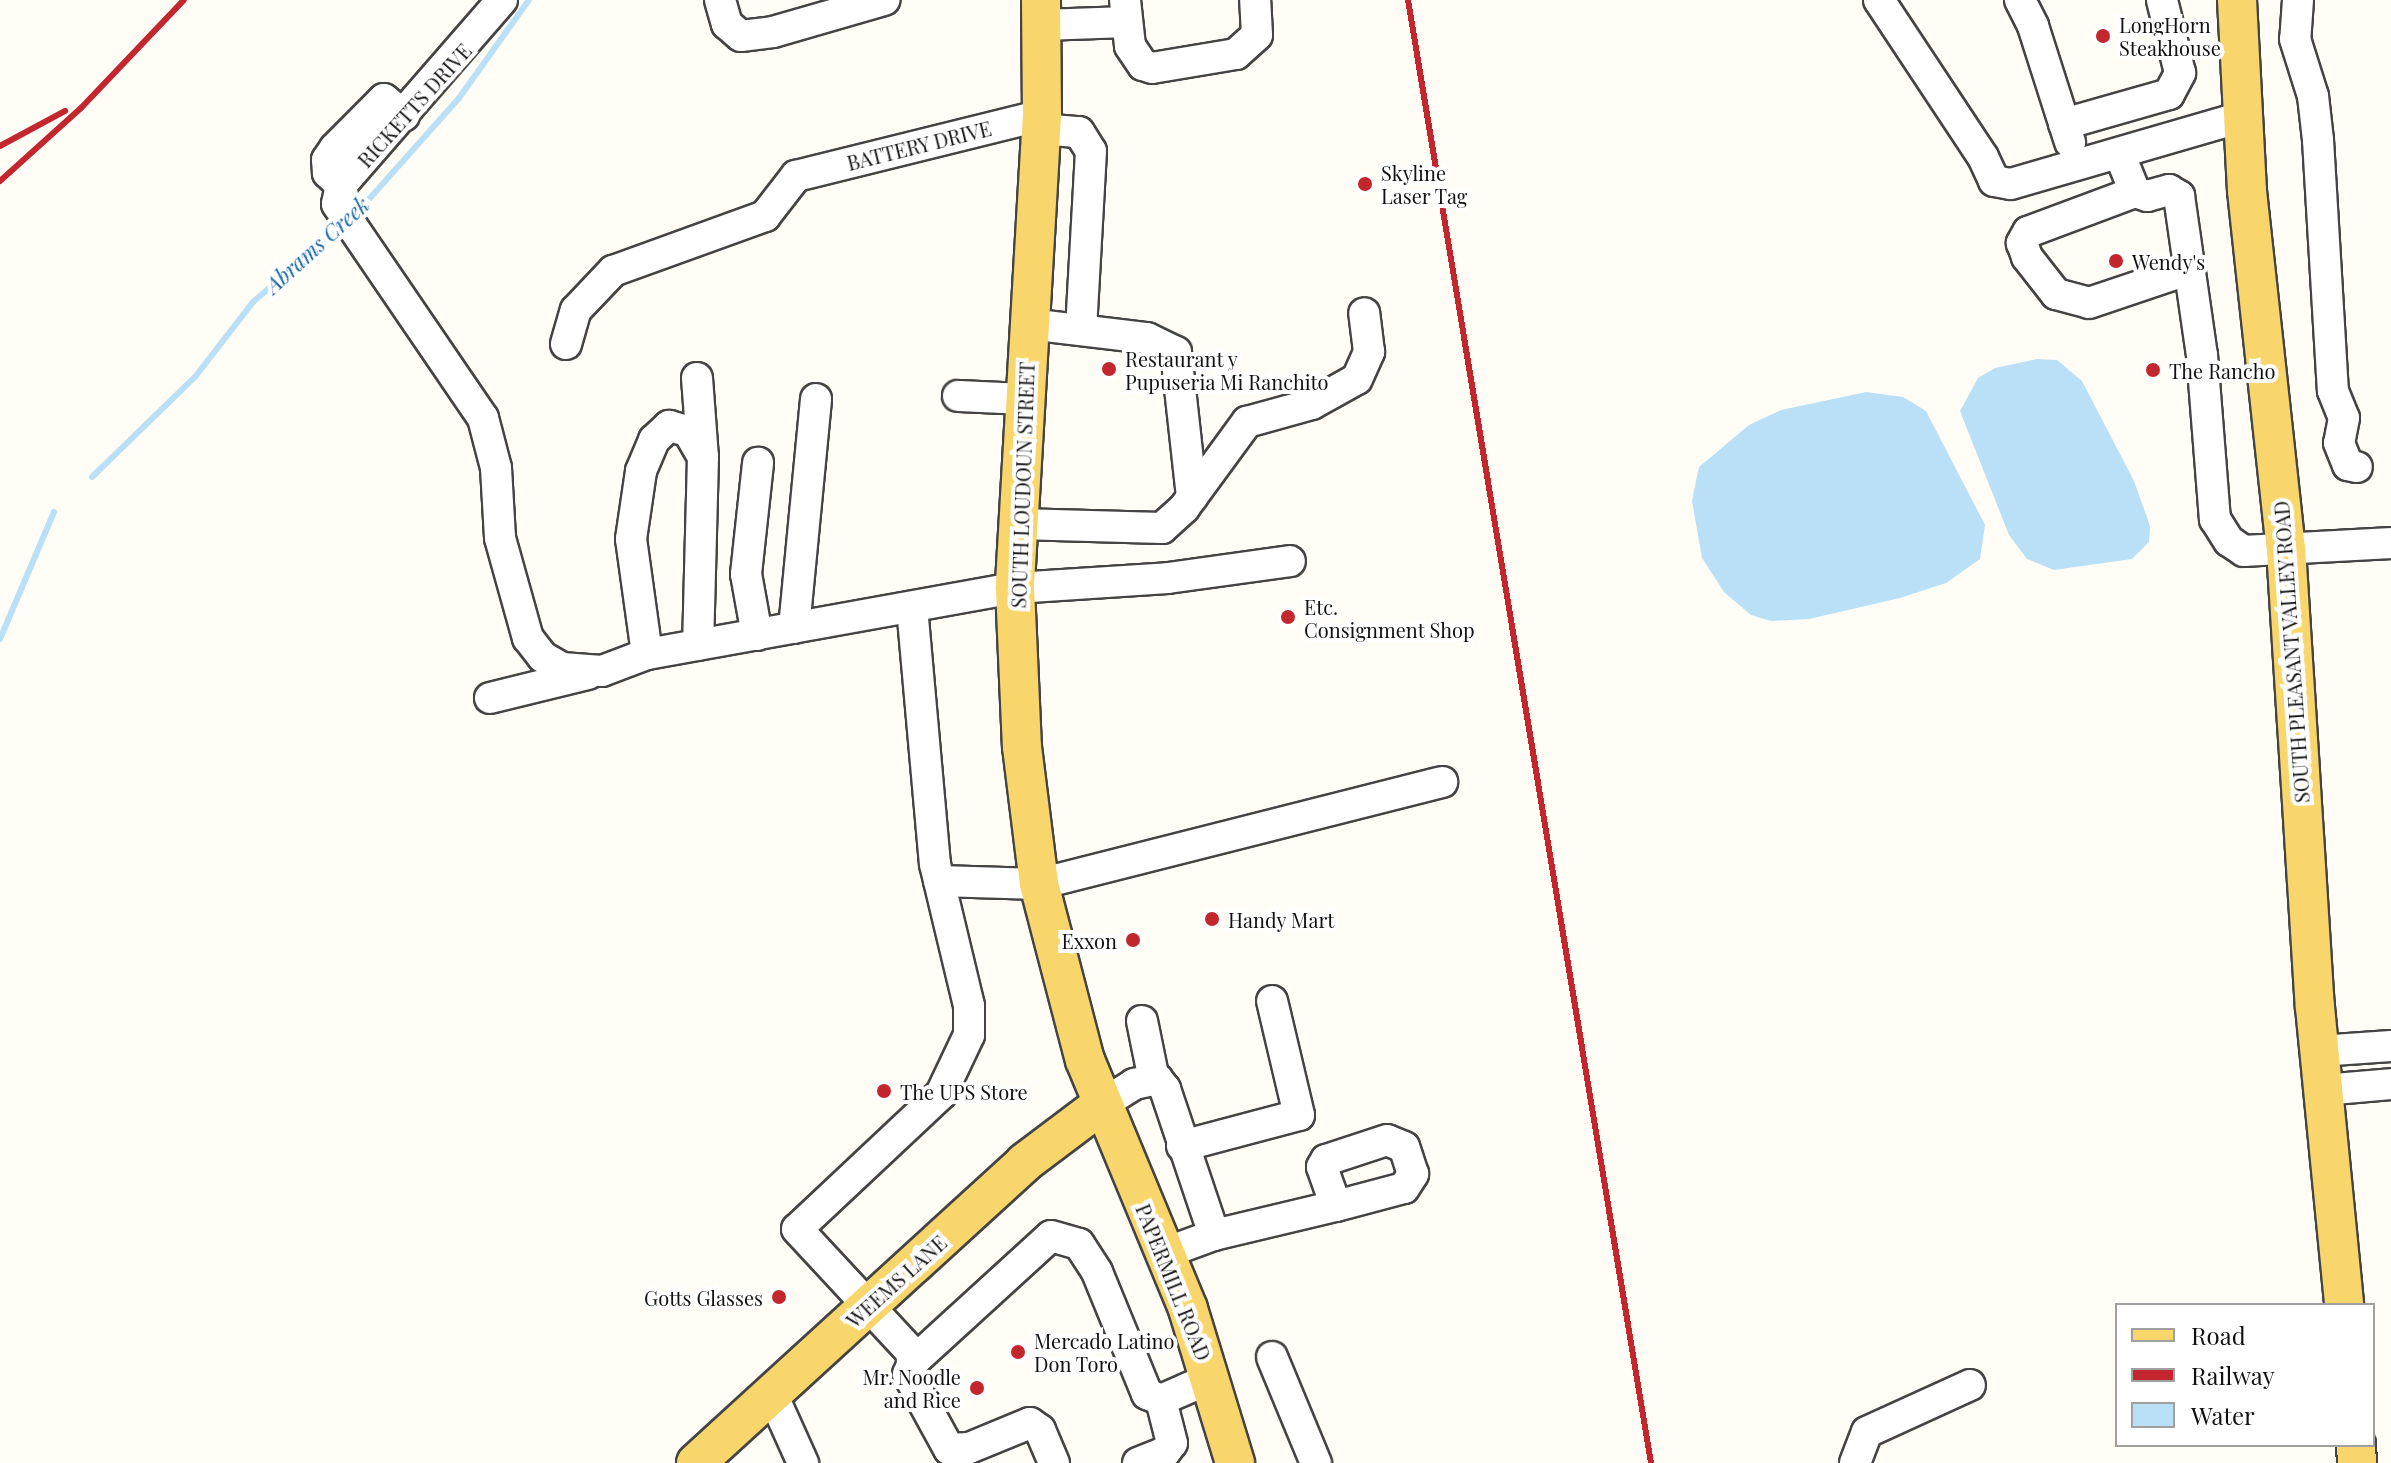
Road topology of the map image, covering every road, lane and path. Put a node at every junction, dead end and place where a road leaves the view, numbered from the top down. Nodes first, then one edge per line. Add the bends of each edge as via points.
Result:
1 (502, 0) edge
2 (720, 0) edge
3 (884, 0) edge
4 (1255, 0) edge
5 (1879, 0) edge
6 (2020, 0) edge
7 (2162, 0) edge
8 (2237, 0) edge
9 (2298, 0) edge
10 (1126, 11) edge
11 (1042, 13) edge
12 (2242, 117) junction
13 (1042, 122) junction
14 (2064, 124) junction
15 (2120, 155) junction
16 (2077, 163) junction
17 (2135, 192) junction
18 (2187, 270) junction
19 (1364, 313) dead end
20 (1029, 324) junction
21 (1081, 330) junction
22 (566, 344) dead end
23 (697, 378) dead end
24 (958, 396) dead end
25 (816, 399) dead end
26 (1025, 399) junction
27 (703, 457) junction
28 (758, 463) dead end
29 (2357, 467) dead end
30 (1192, 497) junction
31 (1018, 524) junction
32 (1165, 525) junction
33 (2391, 543) edge
34 (2286, 549) junction
35 (1290, 561) dead end
36 (1168, 578) junction
37 (1015, 588) junction
38 (912, 607) junction
39 (794, 628) junction
40 (757, 635) junction
41 (698, 645) junction
42 (647, 654) junction
43 (602, 671) junction
44 (490, 698) dead end
45 (1442, 782) dead end
46 (939, 881) junction
47 (1039, 884) junction
48 (1272, 1001) dead end
49 (1142, 1021) dead end
50 (2391, 1046) edge
51 (2319, 1051) junction
52 (1154, 1080) junction
53 (2391, 1084) edge
54 (2323, 1090) junction
55 (1101, 1105) junction
56 (1182, 1146) junction
57 (1336, 1206) junction
58 (1214, 1235) junction
59 (1165, 1253) junction
60 (871, 1303) junction
61 (2344, 1303) edge
62 (1272, 1357) dead end
63 (917, 1358) junction
64 (1211, 1378) junction
65 (1970, 1385) dead end
66 (772, 1394) junction
67 (1161, 1400) junction
68 (696, 1463) edge
69 (803, 1463) edge
70 (1054, 1463) edge
71 (1138, 1463) edge
72 (1235, 1463) edge
73 (1316, 1463) edge
74 (1855, 1463) edge

1 - 43 street, RICKETTS DRIVE via 404,116 344,211 483,418 496,468 500,538 528,638 562,668
2 - 3 street via 727,24 741,36
4 - 10 street via 1259,25 1247,46 1236,54 1164,67 1143,65 1134,56
5 - 16 street via 1994,181 2011,184
6 - 14 street
7 - 14 street via 2180,73 2169,94
8 - 12 main road, SOUTH PLEASANT VALLEY ROAD
9 - 29 street via 2295,39 2312,93 2318,140 2333,391 2344,418 2339,443 2348,465
10 - 11 street
11 - 13 main road, SOUTH LOUDOUN STREET
12 - 15 street
12 - 34 main road, SOUTH PLEASANT VALLEY ROAD
13 - 20 main road, SOUTH LOUDOUN STREET
13 - 21 street via 1079,132 1091,151
13 - 22 street, BATTERY DRIVE via 796,176 765,216 613,271 576,310
14 - 16 street
15 - 16 street
15 - 17 street
17 - 18 street via 2147,196 2169,190 2179,196
17 - 18 street via 2028,232 2022,243 2027,257 2056,294 2089,303
18 - 34 street via 2202,355 2215,519 2244,551
19 - 30 street via 1369,352 1357,379 1312,404 1247,422
20 - 21 street
20 - 26 main road, SOUTH LOUDOUN STREET
21 - 30 street via 1147,338 1179,354
23 - 27 street
24 - 26 street
25 - 39 street
26 - 31 main road, SOUTH LOUDOUN STREET
27 - 41 street
27 - 42 street via 688,431 669,426 654,440 641,471 631,539
28 - 40 street via 746,574
30 - 32 street
31 - 32 street via 1153,531
31 - 37 main road, SOUTH LOUDOUN STREET
32 - 36 street
33 - 34 street
34 - 51 main road, SOUTH PLEASANT VALLEY ROAD
35 - 36 street
36 - 37 street
37 - 38 street
37 - 47 main road, SOUTH LOUDOUN STREET via 1022,747
38 - 39 street
38 - 46 street
39 - 40 street
40 - 41 street
41 - 42 street
42 - 43 street
43 - 44 street
45 - 47 street
46 - 47 street
46 - 60 street via 969,1006 969,1035 941,1094 797,1229
47 - 55 main road, SOUTH LOUDOUN STREET via 1067,1004
48 - 56 street via 1299,1115
49 - 52 street
50 - 51 street
51 - 54 main road, SOUTH PLEASANT VALLEY ROAD
52 - 55 street via 1134,1084
52 - 56 street via 1165,1089
53 - 54 street
54 - 61 main road, SOUTH PLEASANT VALLEY ROAD
55 - 59 main road, PAPERMILL ROAD
55 - 60 main road, WEEMS LANE via 1024,1163
56 - 58 street
57 - 57 street via 1404,1188 1413,1174 1404,1147 1387,1140 1326,1160 1322,1167
57 - 58 street
58 - 59 street
59 - 64 main road, PAPERMILL ROAD
60 - 63 street
60 - 66 main road, WEEMS LANE
62 - 73 street
63 - 67 street via 1051,1236 1069,1237 1097,1272 1147,1394
63 - 70 street via 910,1367 910,1382 949,1449 969,1448 1030,1423 1040,1430
64 - 67 street
64 - 72 main road, PAPERMILL ROAD
65 - 74 street via 1867,1432
66 - 68 main road, WEEMS LANE
66 - 69 street
67 - 71 street via 1172,1443 1165,1452

